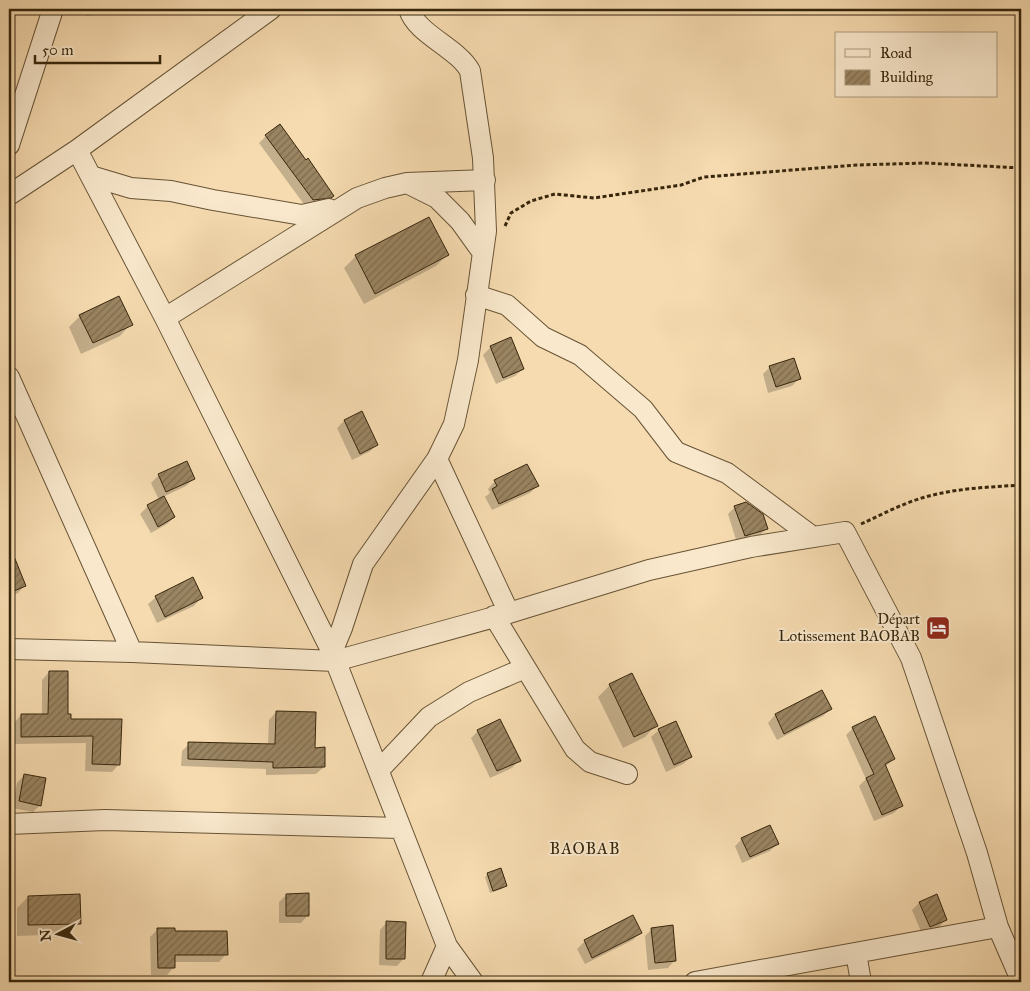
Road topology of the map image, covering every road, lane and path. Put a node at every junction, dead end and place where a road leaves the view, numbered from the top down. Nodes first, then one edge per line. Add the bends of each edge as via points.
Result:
1 (53, 9) edge
2 (271, 9) edge
3 (409, 9) edge
4 (9, 144) edge
5 (77, 150) junction
6 (1021, 168) edge
7 (91, 176) junction
8 (485, 180) junction
9 (407, 183) junction
10 (9, 195) edge
11 (347, 205) junction
12 (504, 228) dead end
13 (483, 253) junction
14 (476, 295) junction
15 (164, 318) junction
16 (9, 377) edge
17 (438, 459) junction
18 (1021, 485) edge
19 (845, 532) junction
20 (813, 537) junction
21 (502, 614) junction
22 (9, 649) edge
23 (132, 652) junction
24 (334, 656) junction
25 (525, 668) junction
26 (379, 770) junction
27 (627, 774) dead end
28 (9, 824) edge
29 (400, 828) junction
30 (998, 927) junction
31 (447, 946) junction
32 (856, 953) junction
33 (721, 980) edge
34 (1021, 980) edge
35 (431, 982) edge
36 (473, 982) edge
37 (695, 982) edge
38 (861, 982) edge

1 - 4 street
2 - 5 street
3 - 8 street via 414,19 466,63 470,71
5 - 7 street
5 - 10 street
6 - 12 path via 925,163 857,165 704,177 681,185 594,198 555,194 531,200 511,213
7 - 11 street via 130,188 171,191 302,215
7 - 15 street
8 - 9 street
8 - 13 street
9 - 11 street via 357,198
9 - 13 street via 437,198 460,221
11 - 15 street
13 - 14 street
14 - 17 street via 468,360 454,424
14 - 20 street via 507,305 543,336 580,355 643,409 676,452 727,473
15 - 24 street
16 - 23 street
17 - 21 street
17 - 24 street via 363,564
18 - 19 path via 973,488 929,496 903,504
19 - 20 street
19 - 30 street via 911,658 977,853
20 - 21 street via 649,570
21 - 24 street
21 - 25 street
22 - 23 street
23 - 24 street
24 - 26 street
25 - 26 street via 469,692 429,717
25 - 27 street via 575,749 590,762
26 - 29 street
28 - 29 street via 105,820
29 - 31 street
30 - 32 street
30 - 34 street
31 - 35 street
31 - 36 street
32 - 33 street
32 - 38 street
33 - 37 street

